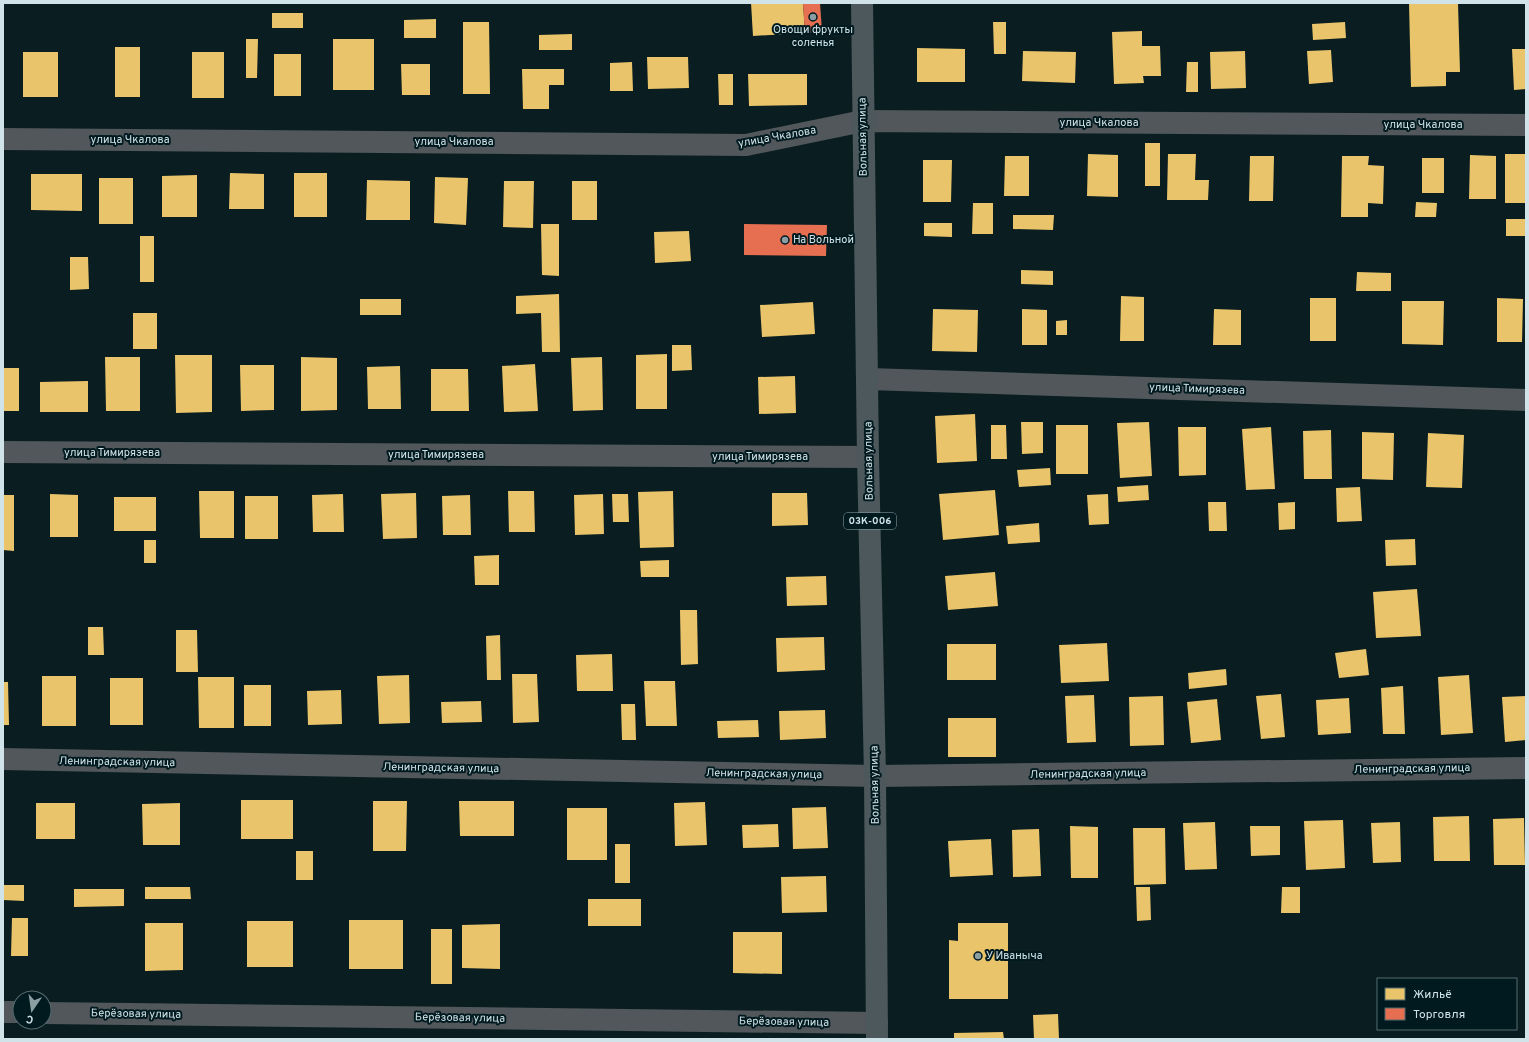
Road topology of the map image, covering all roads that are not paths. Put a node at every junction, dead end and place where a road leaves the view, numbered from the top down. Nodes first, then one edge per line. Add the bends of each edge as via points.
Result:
1 (862, 3) edge
2 (863, 121) junction
3 (1526, 125) edge
4 (3, 139) edge
5 (868, 378) junction
6 (1526, 400) edge
7 (3, 452) edge
8 (868, 457) junction
9 (3, 759) edge
10 (1526, 768) edge
11 (875, 776) junction
12 (52, 1013) edge
13 (877, 1031) edge

1 - 2 main road, Вольная улица / 03К-006
2 - 3 street, улица Чкалова
2 - 4 street, улица Чкалова via 746,145
2 - 5 main road, Вольная улица / 03К-006
5 - 6 street, улица Тимирязева
5 - 8 main road, Вольная улица / 03К-006
7 - 8 street, улица Тимирязева
8 - 11 main road, Вольная улица / 03К-006
9 - 11 street, Ленинградская улица
10 - 11 street, Ленинградская улица
11 - 13 main road, Вольная улица / 03К-006
12 - 13 street, Берёзовая улица

